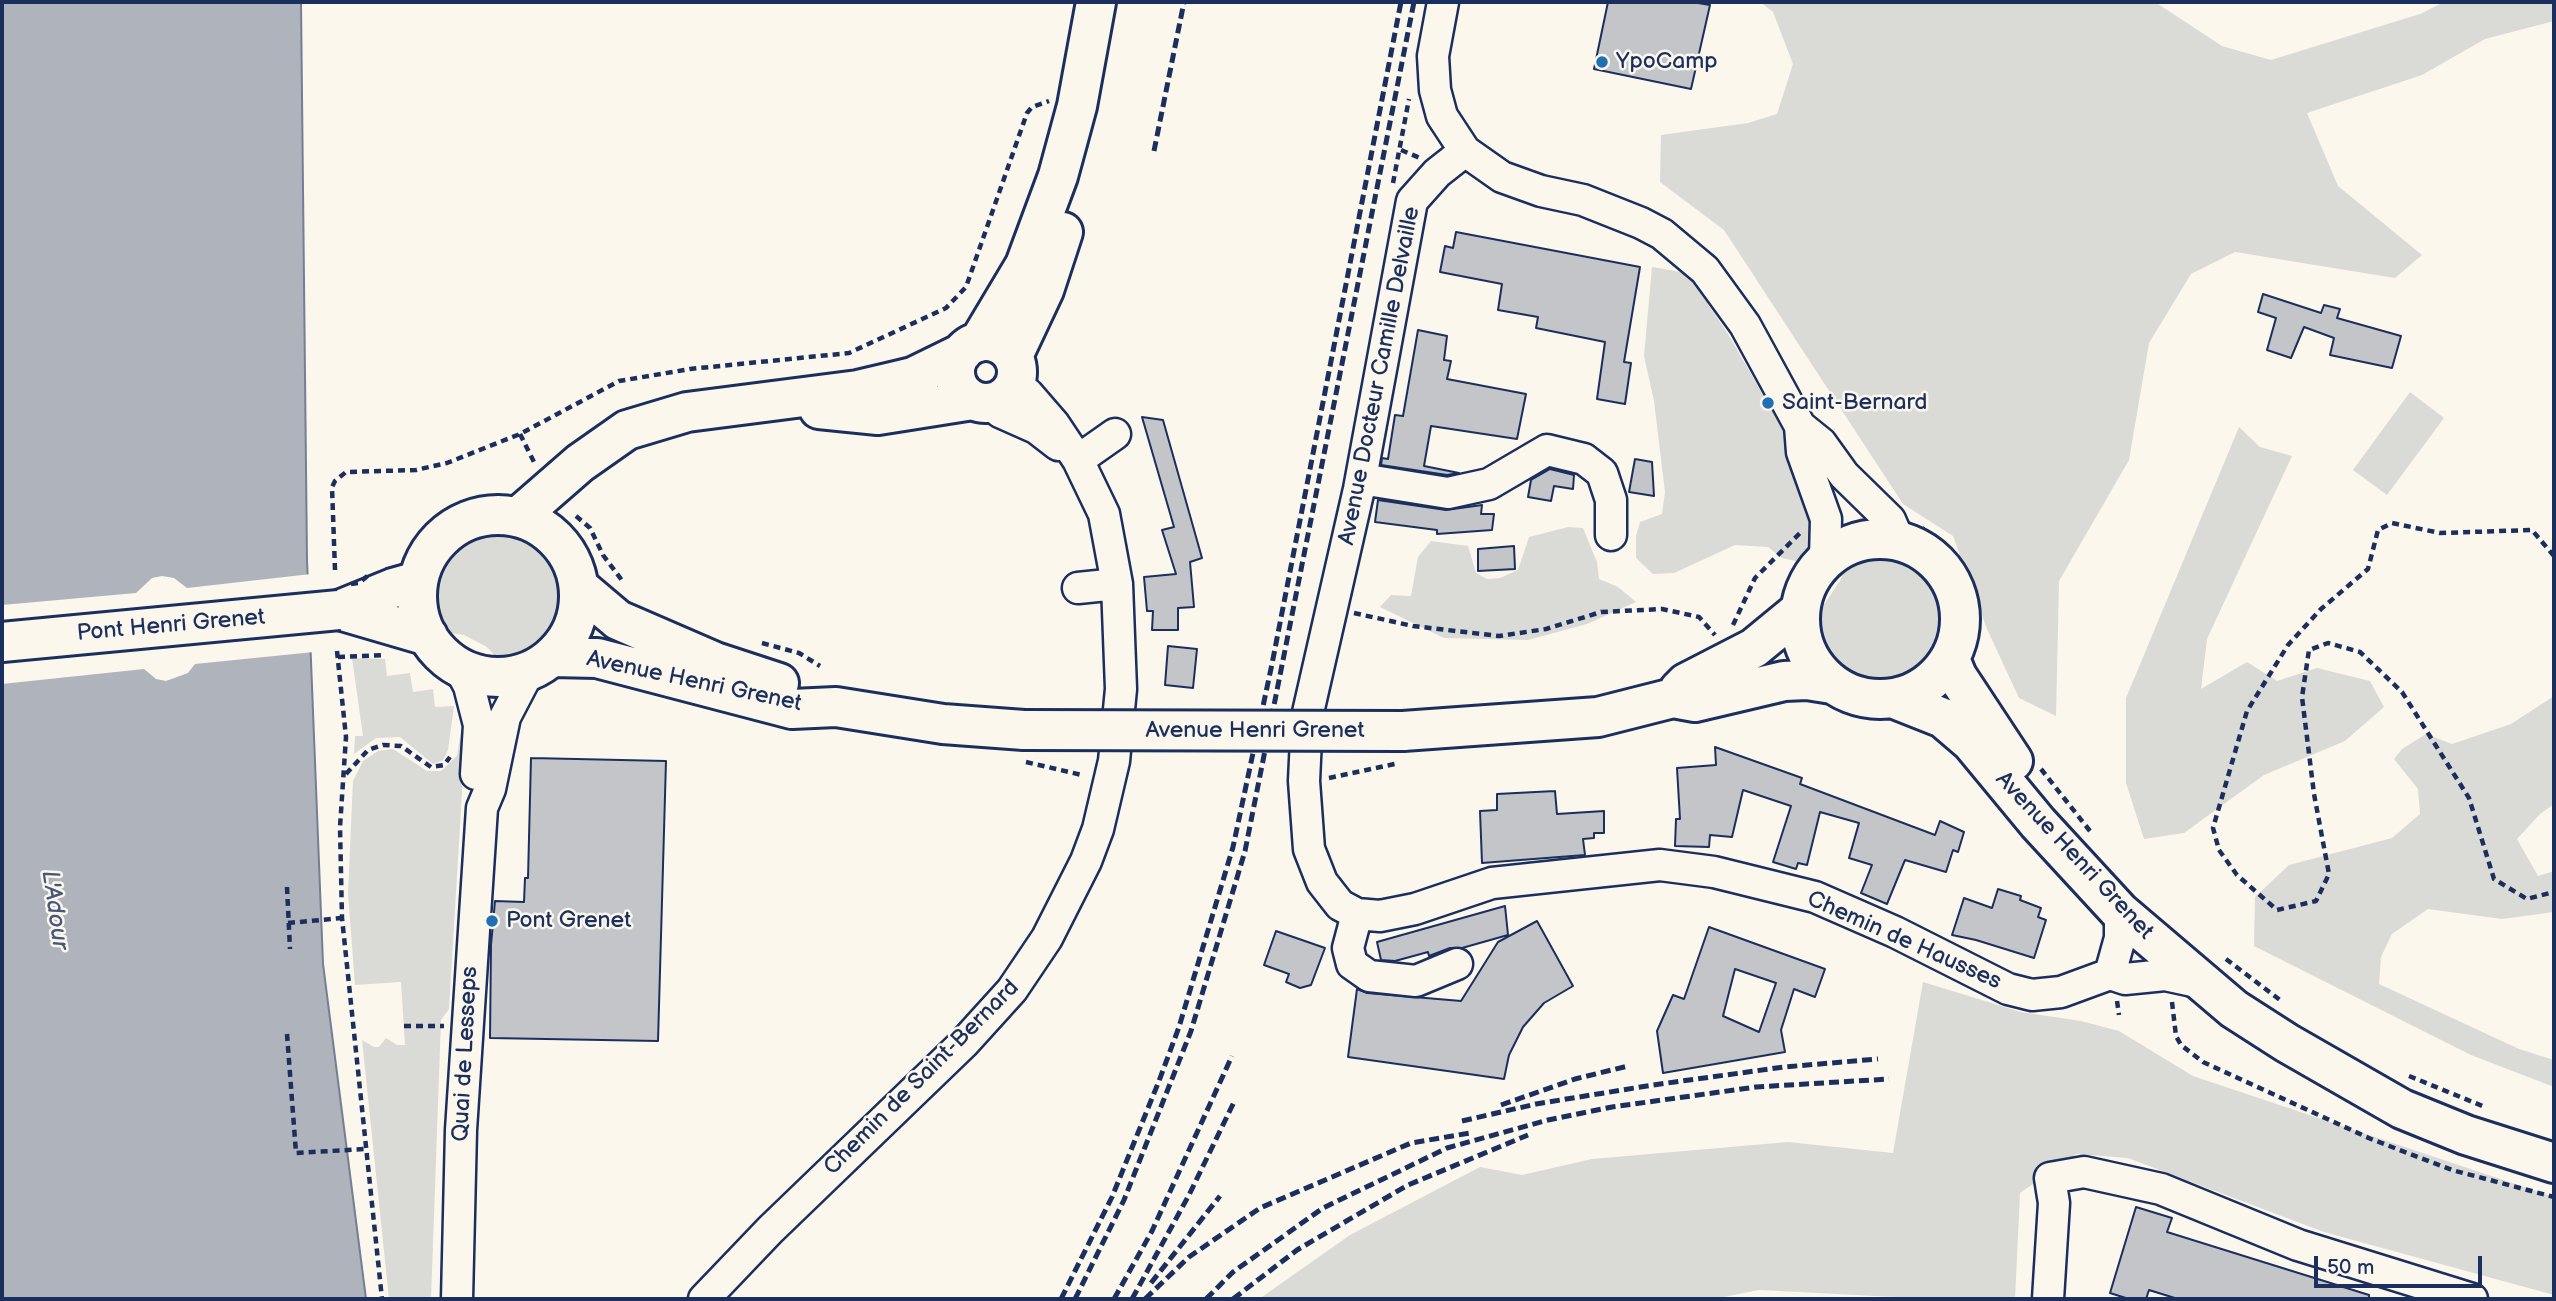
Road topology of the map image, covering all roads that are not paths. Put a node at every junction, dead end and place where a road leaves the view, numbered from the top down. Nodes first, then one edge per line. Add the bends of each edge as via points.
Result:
1 (1096, 2) edge
2 (1443, 2) edge
3 (1465, 150) junction
4 (989, 373) junction
5 (1801, 426) junction
6 (1115, 434) dead end
7 (1078, 460) junction
8 (580, 463) junction
9 (1361, 479) junction
10 (518, 517) junction
11 (570, 533) junction
12 (1909, 533) junction
13 (1611, 535) dead end
14 (1818, 543) junction
15 (418, 581) junction
16 (1117, 584) junction
17 (579, 587) junction
18 (1078, 588) dead end
19 (1799, 611) junction
20 (378, 624) junction
21 (428, 636) junction
22 (2, 642) edge
23 (1960, 652) junction
24 (541, 664) junction
25 (459, 667) junction
26 (1832, 684) junction
27 (1673, 698) junction
28 (1895, 699) junction
29 (836, 707) junction
30 (482, 808) junction
31 (2120, 912) junction
32 (1357, 914) junction
33 (1457, 964) dead end
34 (2212, 970) junction
35 (2110, 974) junction
36 (2554, 1141) edge
37 (2554, 1163) edge
38 (457, 1299) edge
39 (704, 1299) edge
40 (2048, 1299) edge
41 (2472, 1299) edge

1 - 4 main road via 1077,106 1058,176
2 - 3 street via 1433,56 1435,90 1442,116
3 - 5 street via 1502,177 1616,211 1662,234 1705,270 1726,296
3 - 9 street, Avenue Docteur Camille Delvaille via 1412,201
4 - 7 street, Chemin de Saint-Bernard via 1028,394
4 - 8 main road via 913,377 687,412 627,430
5 - 12 street via 1821,443 1844,475
5 - 14 street via 1802,452 1826,519
6 - 7 street
7 - 16 street, Chemin de Saint-Bernard via 1104,514
8 - 10 main road
8 - 11 main road via 565,512
9 - 13 street via 1448,493 1489,484 1547,450 1584,459 1602,473 1611,500
9 - 32 street, Avenue Docteur Camille Delvaille via 1304,746 1308,849 1322,882 1340,905
10 - 11 main road via 544,529
10 - 15 main road via 492,514 466,521 444,536 427,556
11 - 17 main road
12 - 14 main road
12 - 23 main road via 1954,587 1960,611
14 - 19 main road
15 - 20 main road, Pont Henri Grenet
15 - 21 main road via 418,609
16 - 18 street
16 - 39 street, Chemin de Saint-Bernard via 1121,689 1109,785 1086,861 1047,938 1012,990 964,1043
17 - 24 main road via 574,625 565,642
17 - 29 main road, Avenue Henri Grenet via 618,620
19 - 26 main road via 1801,639 1813,664
19 - 27 main road, Avenue Henri Grenet via 1754,648 1686,683
20 - 21 main road
20 - 22 main road, Pont Henri Grenet, bridge via 339,610
21 - 25 main road
23 - 28 main road via 1936,678
23 - 36 main road, Avenue Henri Grenet via 1973,703 2043,799 2113,883 2177,938 2343,1055 2448,1105
24 - 25 main road via 506,677
24 - 29 main road, Avenue Henri Grenet via 597,658 792,709
24 - 30 street, Quai de Lesseps via 505,717
25 - 30 street, Quai de Lesseps via 479,725 475,787
26 - 27 main road, Avenue Henri Grenet via 1784,681 1695,702
26 - 28 main road via 1852,695
27 - 29 main road, Avenue Henri Grenet, bridge via 1598,717 1405,746 1020,745 943,724
28 - 31 main road, Avenue Henri Grenet via 1943,718 1971,742 2038,824
30 - 38 street, Quai de Lesseps via 461,1130
31 - 34 main road, Avenue Henri Grenet
31 - 35 street via 2120,938
32 - 33 street via 1348,948 1352,964 1369,976 1416,981
32 - 35 street, Chemin de Hausses via 1380,916 1410,910 1492,883 1660,865 1714,872 1815,898 2008,989 2032,995 2060,992
34 - 35 street, Chemin de Hausses via 2125,979
34 - 37 main road, Avenue Henri Grenet via 2287,1043 2402,1109
40 - 41 street via 2050,1178 2084,1172 2161,1189 2298,1244

